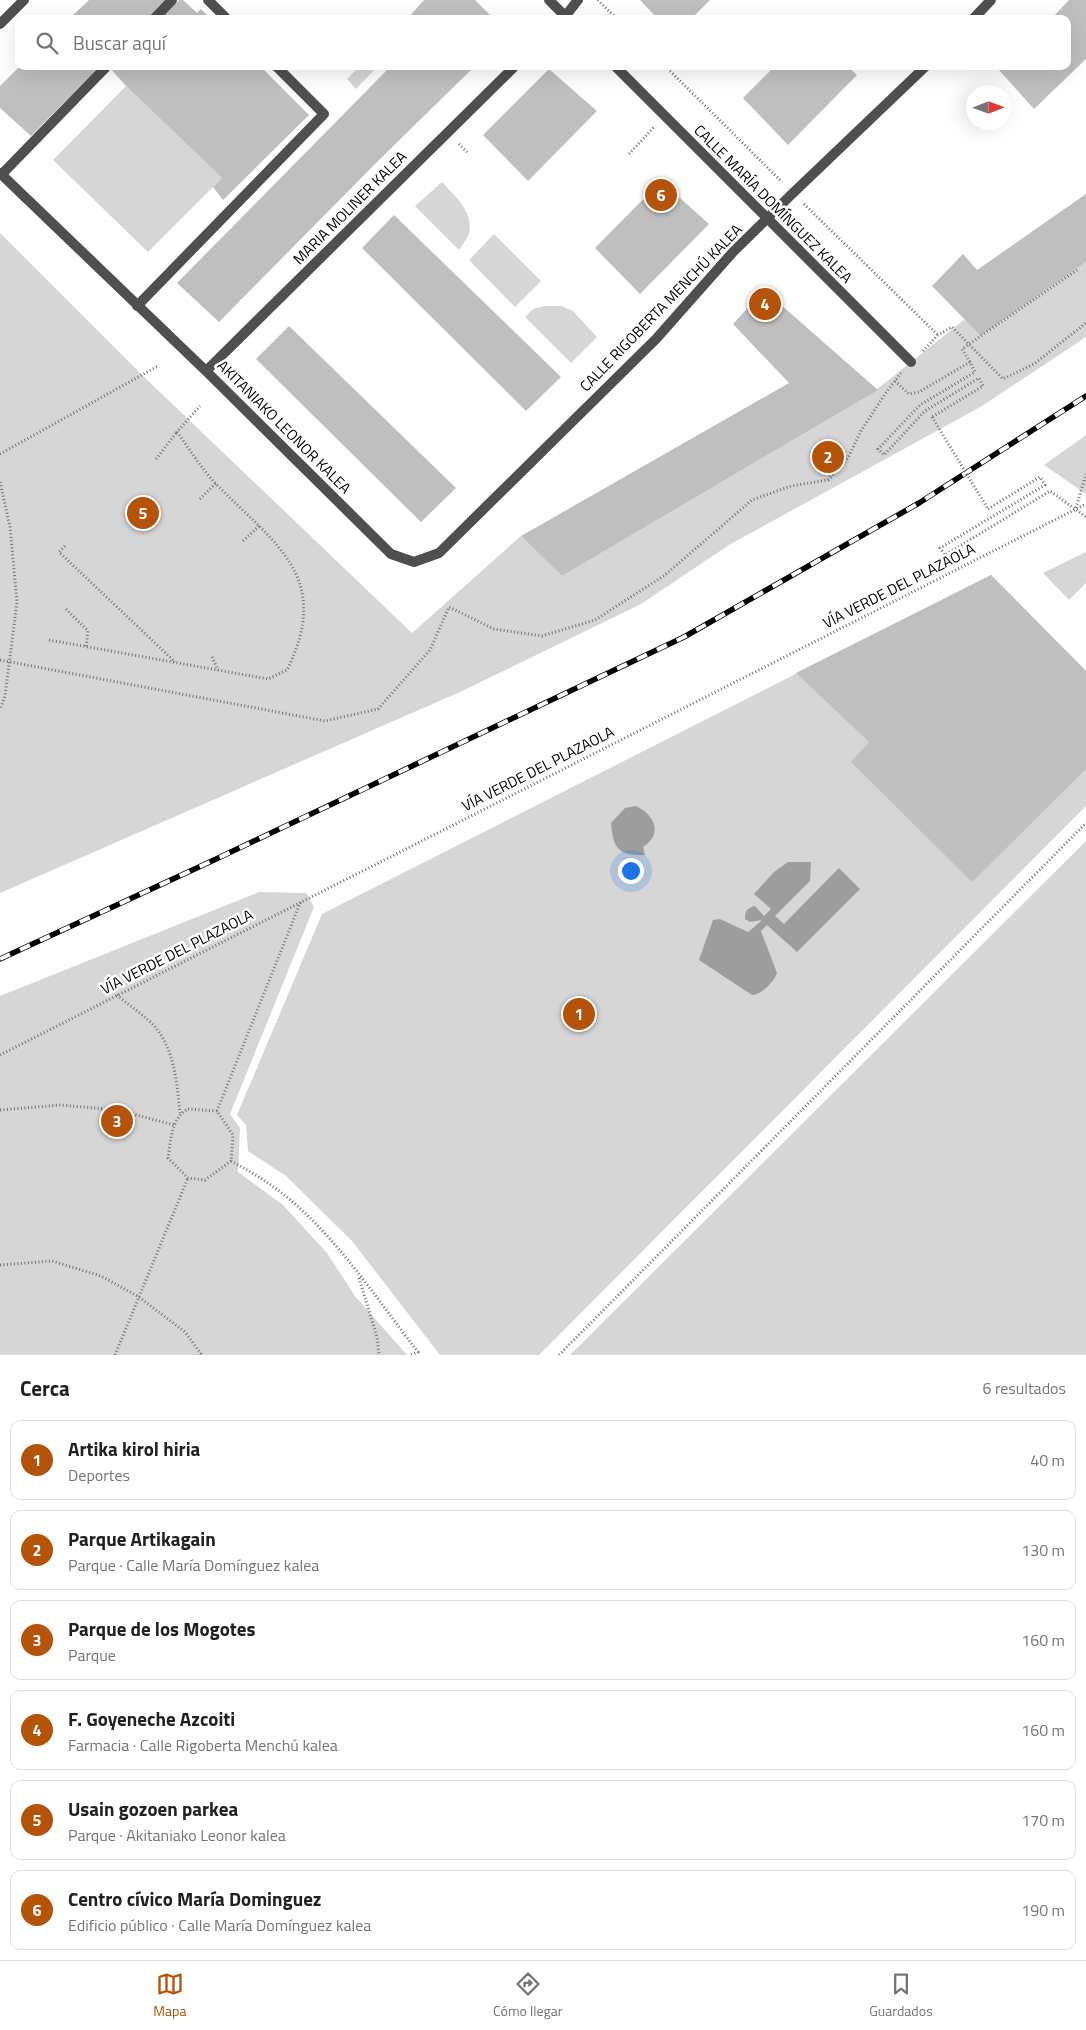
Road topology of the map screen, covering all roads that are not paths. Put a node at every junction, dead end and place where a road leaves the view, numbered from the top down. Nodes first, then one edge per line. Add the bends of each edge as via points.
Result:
1 (24, 0) edge
2 (172, 0) edge
3 (208, 0) edge
4 (549, 0) edge
5 (578, 0) edge
6 (991, 0) edge
7 (158, 15) edge
8 (223, 15) edge
9 (562, 15) edge
10 (567, 15) edge
11 (977, 15) edge
12 (0, 24) edge
13 (103, 70) edge
14 (280, 70) edge
15 (511, 70) edge
16 (619, 70) edge
17 (922, 70) edge
18 (1, 174) edge
19 (767, 219) junction
20 (137, 306) junction
21 (911, 362) road end
22 (206, 371) junction
23 (414, 562) joint

1 - 12 street
2 - 7 street
3 - 8 street
4 - 9 street
5 - 10 street
6 - 11 street
13 - 18 street, AKITANIAKO LEONOR KALEA
14 - 20 street via 324,114
15 - 22 street, MARIA MOLINER KALEA
16 - 19 street, CALLE MARÍA DOMÍNGUEZ KALEA
17 - 19 street, CALLE RIGOBERTA MENCHÚ KALEA
18 - 20 street, AKITANIAKO LEONOR KALEA
19 - 21 street, CALLE MARÍA DOMÍNGUEZ KALEA
19 - 23 street, CALLE RIGOBERTA MENCHÚ KALEA via 733,252 656,339 439,553
20 - 22 street, AKITANIAKO LEONOR KALEA
22 - 23 street, AKITANIAKO LEONOR KALEA via 391,554

